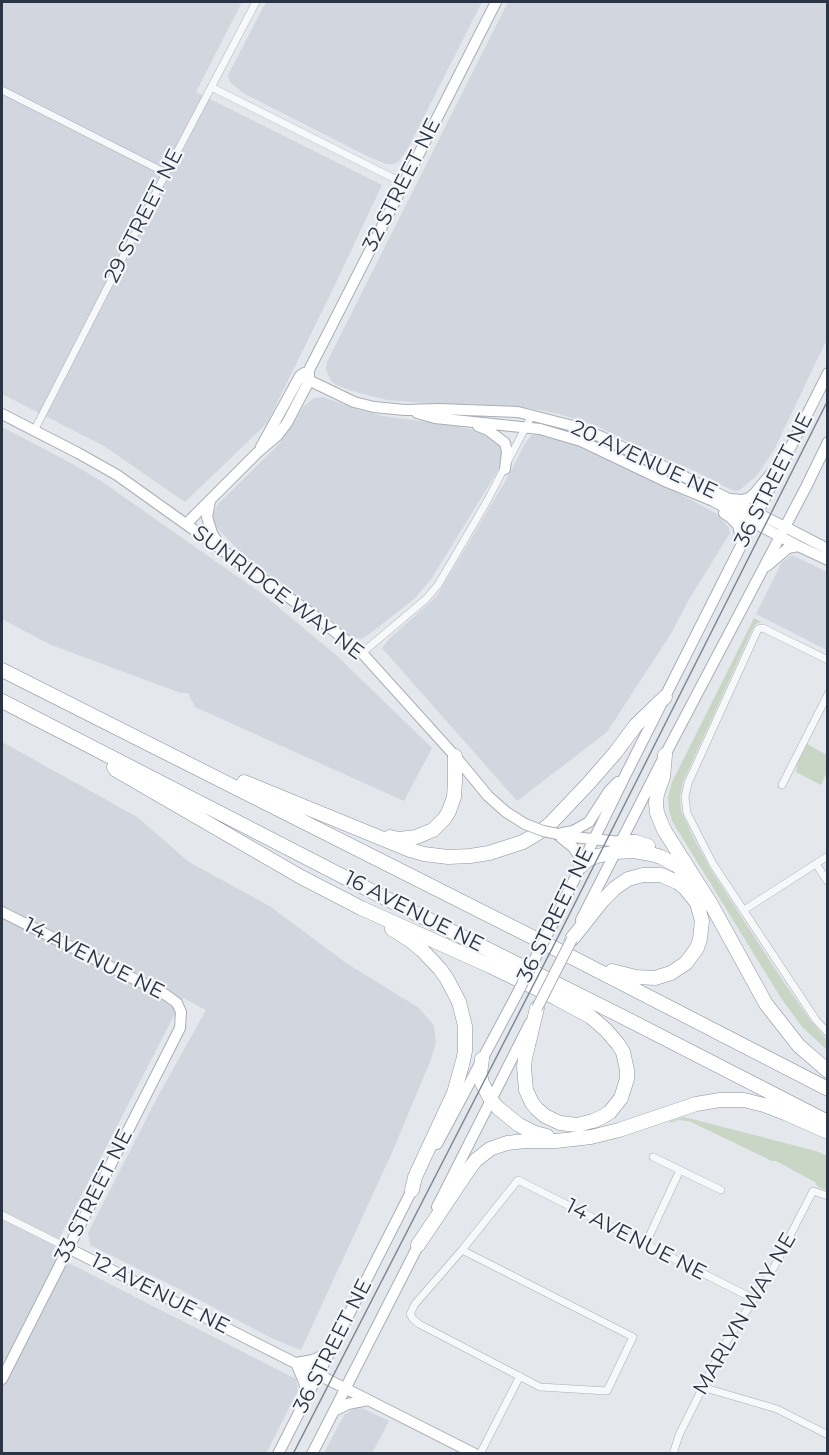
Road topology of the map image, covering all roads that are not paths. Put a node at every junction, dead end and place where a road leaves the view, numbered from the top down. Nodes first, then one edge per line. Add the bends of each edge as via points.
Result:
1 (256, 2) edge
2 (496, 2) edge
3 (212, 87) junction
4 (2, 90) edge
5 (166, 173) junction
6 (403, 183) junction
7 (828, 372) edge
8 (306, 376) junction
9 (405, 410) junction
10 (2, 414) edge
11 (532, 415) junction
12 (467, 422) junction
13 (525, 428) junction
14 (34, 431) junction
15 (828, 442) edge
16 (786, 456) junction
17 (505, 469) junction
18 (699, 496) junction
19 (729, 499) junction
20 (210, 501) junction
21 (755, 517) junction
22 (186, 524) junction
23 (782, 531) junction
24 (742, 543) junction
25 (798, 546) junction
26 (221, 549) junction
27 (828, 549) edge
28 (828, 560) edge
29 (762, 570) junction
30 (362, 653) junction
31 (828, 660) edge
32 (2, 670) edge
33 (828, 694) edge
34 (664, 697) junction
35 (2, 702) edge
36 (133, 735) junction
37 (106, 755) junction
38 (665, 755) junction
39 (455, 756) junction
40 (625, 776) junction
41 (782, 785) dead end
42 (367, 833) junction
43 (558, 834) junction
44 (594, 839) junction
45 (618, 847) junction
46 (828, 856) edge
47 (582, 864) junction
48 (816, 864) junction
49 (693, 873) junction
50 (828, 882) edge
51 (701, 888) junction
52 (361, 908) junction
53 (744, 910) junction
54 (2, 912) edge
55 (572, 939) junction
56 (548, 945) junction
57 (537, 1008) junction
58 (181, 1012) joint
59 (828, 1033) edge
60 (482, 1059) junction
61 (828, 1071) edge
62 (828, 1089) edge
63 (491, 1100) junction
64 (828, 1122) edge
65 (828, 1132) edge
66 (570, 1140) junction
67 (653, 1157) dead end
68 (680, 1170) junction
69 (412, 1190) junction
70 (721, 1190) dead end
71 (828, 1196) edge
72 (2, 1215) edge
73 (646, 1244) junction
74 (418, 1245) junction
75 (68, 1248) junction
76 (462, 1250) junction
77 (754, 1299) junction
78 (330, 1352) junction
79 (295, 1363) junction
80 (318, 1374) junction
81 (520, 1376) junction
82 (2, 1379) edge
83 (702, 1387) junction
84 (345, 1388) junction
85 (307, 1396) junction
86 (368, 1400) junction
87 (334, 1411) junction
88 (828, 1435) edge
89 (278, 1454) edge
90 (312, 1454) edge
91 (475, 1454) edge
92 (480, 1454) edge
93 (673, 1454) edge

1 - 3 street, 29 STREET NE
2 - 6 street, 32 STREET NE
3 - 5 street, 29 STREET NE
3 - 6 street
4 - 5 street
5 - 14 street, 29 STREET NE
6 - 8 street, 32 STREET NE
7 - 16 street, 36 STREET NE
8 - 9 street, 20 AVENUE NE via 354,402
8 - 20 street, 32 STREET NE via 258,452
9 - 11 street, 20 AVENUE NE
9 - 12 street, 20 AVENUE NE
10 - 14 street, SUNRIDGE WAY NE
11 - 13 street
11 - 19 street, 20 AVENUE NE via 602,437
12 - 13 street, 20 AVENUE NE
12 - 17 street via 506,443
13 - 17 street
13 - 18 street, 20 AVENUE NE via 582,441
14 - 22 street, SUNRIDGE WAY NE via 117,475
15 - 23 street, 36 STREET NE
16 - 19 street via 749,498
16 - 21 street, 36 STREET NE
17 - 30 street via 438,585
18 - 21 street, 20 AVENUE NE
18 - 24 street via 735,521
19 - 21 street, 20 AVENUE NE
20 - 22 street, 32 STREET NE
20 - 26 street via 207,517
21 - 23 street, 20 AVENUE NE
21 - 24 street, 36 STREET NE
22 - 26 street, SUNRIDGE WAY NE
23 - 25 street
23 - 27 street
23 - 29 street, 36 STREET NE
24 - 34 street, 36 STREET NE
25 - 28 street
25 - 29 street via 788,548
26 - 30 street, SUNRIDGE WAY NE
29 - 38 street, 36 STREET NE
30 - 39 street, SUNRIDGE WAY NE
31 - 53 street via 758,629 688,783 684,797 687,813 713,864
32 - 36 highway, 16 AVENUE NE
33 - 41 street
34 - 40 street, 36 STREET NE
34 - 42 highway via 550,824 523,842 480,855 448,857 410,850
35 - 37 highway, 16 AVENUE NE
36 - 42 highway via 145,736
36 - 56 highway, 16 AVENUE NE
37 - 52 highway via 116,770
37 - 64 highway, 16 AVENUE NE
38 - 45 street, 36 STREET NE
38 - 49 highway via 657,813
39 - 42 highway via 454,797 440,824 409,839
39 - 43 street, SUNRIDGE WAY NE, bridge via 506,812 525,824
40 - 43 street via 609,791 589,822
40 - 44 street, 36 STREET NE
43 - 44 street, SUNRIDGE WAY NE
43 - 47 street via 573,846
44 - 45 street, SUNRIDGE WAY NE
44 - 47 street, 36 STREET NE
45 - 47 highway
45 - 49 highway via 636,842 655,848
45 - 51 highway via 661,857 683,869
45 - 55 street, 36 STREET NE
46 - 48 street
47 - 60 street, 36 STREET NE, bridge
48 - 50 street
48 - 53 street
49 - 51 highway
51 - 61 highway via 769,1009 799,1046
52 - 57 highway via 500,970 598,1023 623,1052 627,1070 621,1098 610,1112 578,1125 560,1123 545,1116 532,1103 526,1090 524,1067
52 - 69 highway via 411,941 440,969 459,1002 465,1026 465,1051 454,1093
53 - 59 street
54 - 58 street, 14 AVENUE NE via 166,995
55 - 56 highway via 615,888 643,875 661,875 685,888 697,903 702,921 697,948 686,963 655,978 616,973
55 - 57 street, 36 STREET NE, bridge
56 - 62 highway, 16 AVENUE NE
57 - 63 street, 36 STREET NE
58 - 75 street, 33 STREET NE via 180,1028
60 - 63 highway via 480,1074
60 - 69 street, 36 STREET NE
63 - 66 highway via 527,1130
63 - 74 street, 36 STREET NE
65 - 66 highway via 764,1105 720,1100
66 - 74 highway via 515,1141 483,1154 469,1168
67 - 68 street
68 - 70 street
68 - 73 street
69 - 78 street, 36 STREET NE
71 - 77 street, MARLYN WAY NE via 813,1191
72 - 75 street, 12 AVENUE NE
73 - 76 street, 14 AVENUE NE via 518,1180
73 - 77 street, 14 AVENUE NE
74 - 84 street, 36 STREET NE
75 - 79 street, 12 AVENUE NE
75 - 82 street, 33 STREET NE
76 - 81 street via 410,1314 419,1324
76 - 81 street via 633,1337 607,1391 540,1387
77 - 83 street, MARLYN WAY NE
78 - 79 street
78 - 80 street, 36 STREET NE
79 - 80 street, 12 AVENUE NE
79 - 85 street
80 - 84 street, 12 AVENUE NE
80 - 85 street, 36 STREET NE
81 - 92 street
83 - 88 street via 777,1409
83 - 93 street, MARLYN WAY NE
84 - 86 street, 12 AVENUE NE
84 - 87 street, 36 STREET NE
85 - 89 street, 36 STREET NE
86 - 87 street
86 - 91 street, 12 AVENUE NE
87 - 90 street, 36 STREET NE

